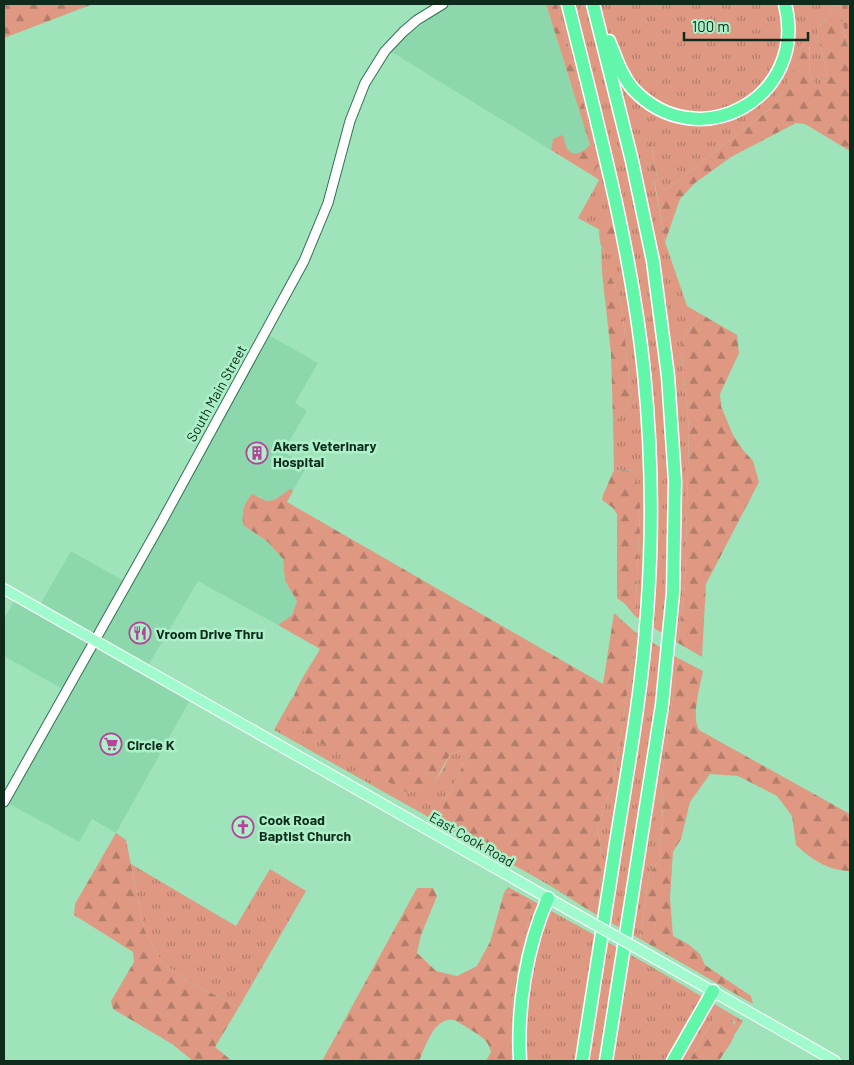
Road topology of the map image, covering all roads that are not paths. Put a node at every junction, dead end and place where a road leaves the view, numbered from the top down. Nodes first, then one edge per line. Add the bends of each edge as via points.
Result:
1 (443, 4) edge
2 (568, 4) edge
3 (594, 4) edge
4 (785, 4) edge
5 (4, 589) edge
6 (94, 640) junction
7 (4, 802) edge
8 (548, 898) junction
9 (713, 992) junction
10 (520, 1061) edge
11 (582, 1061) edge
12 (606, 1061) edge
13 (673, 1061) edge
14 (835, 1061) edge

1 - 6 street, South Main Street via 403,32 385,51 364,83 328,203 304,261
2 - 11 highway via 630,267 644,374 651,511 649,591 640,690
3 - 4 highway via 618,65 632,88 660,109 689,118 702,118 739,109 769,87 786,54 789,28
3 - 12 highway via 653,261 668,376 675,490 673,593 662,705
5 - 6 main road, East Cook Road
6 - 7 street, South Main Street
6 - 8 main road, East Cook Road
8 - 9 main road, East Cook Road, bridge
8 - 10 highway via 534,937 523,985
9 - 13 highway
9 - 14 main road, East Cook Road

